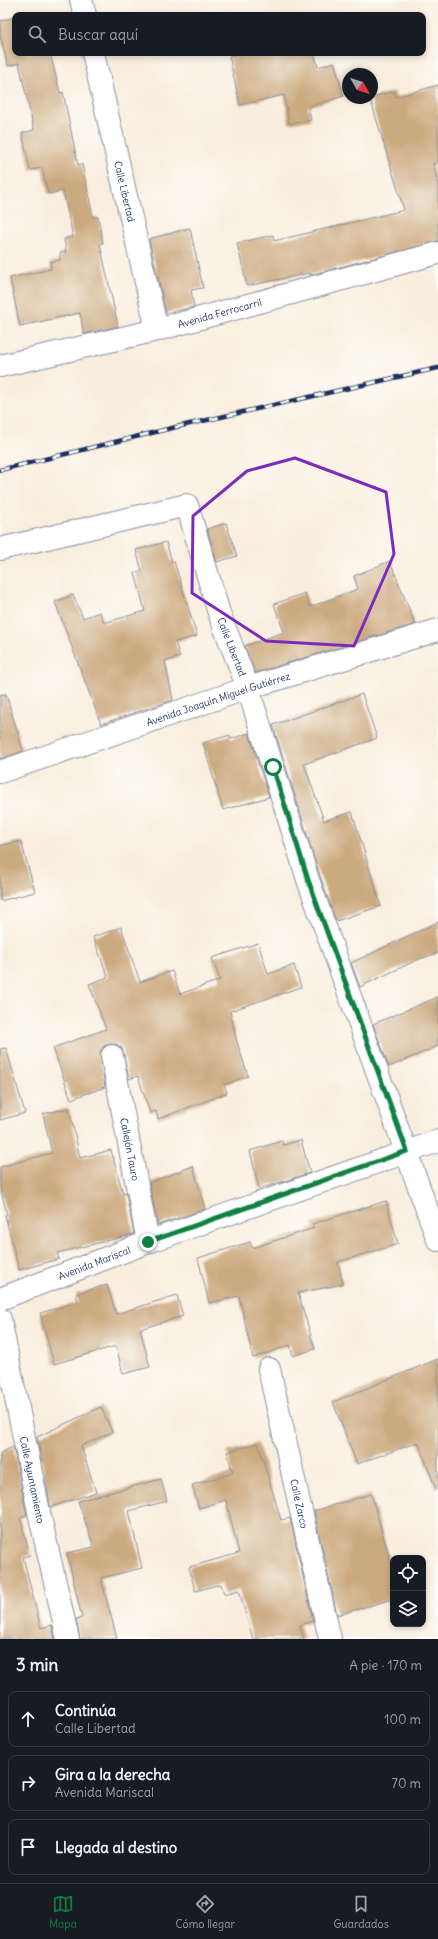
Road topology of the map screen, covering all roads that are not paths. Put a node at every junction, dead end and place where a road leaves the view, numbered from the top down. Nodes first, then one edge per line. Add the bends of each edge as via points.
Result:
1 (81, 0) edge
2 (84, 12) edge
3 (94, 56) edge
4 (438, 253) edge
5 (157, 330) junction
6 (0, 366) edge
7 (0, 549) edge
8 (438, 630) edge
9 (248, 688) junction
10 (0, 772) edge
11 (112, 1056) dead end
12 (438, 1141) edge
13 (407, 1151) junction
14 (438, 1240) edge
15 (148, 1242) junction
16 (0, 1299) edge
17 (0, 1319) edge
18 (269, 1369) dead end
19 (68, 1639) edge
20 (330, 1639) edge

1 - 2 street
3 - 5 street, Calle Libertad
4 - 5 street, Avenida Ferrocarril
5 - 6 street, Avenida Ferrocarril
7 - 9 street, Calle Libertad via 187,505 220,613
8 - 9 street, Avenida Joaquín Miguel Gutiérrez
9 - 10 street, Avenida Joaquín Miguel Gutiérrez
9 - 13 street, Calle Libertad via 308,880
11 - 15 street, Callejón Tauro
12 - 13 street, Avenida Mariscal
13 - 14 street, Calle Libertad
13 - 15 street, Avenida Mariscal
15 - 16 street, Avenida Mariscal
17 - 19 street, Calle Ayuntamiento via 40,1517
18 - 20 street, Calle Zarco

